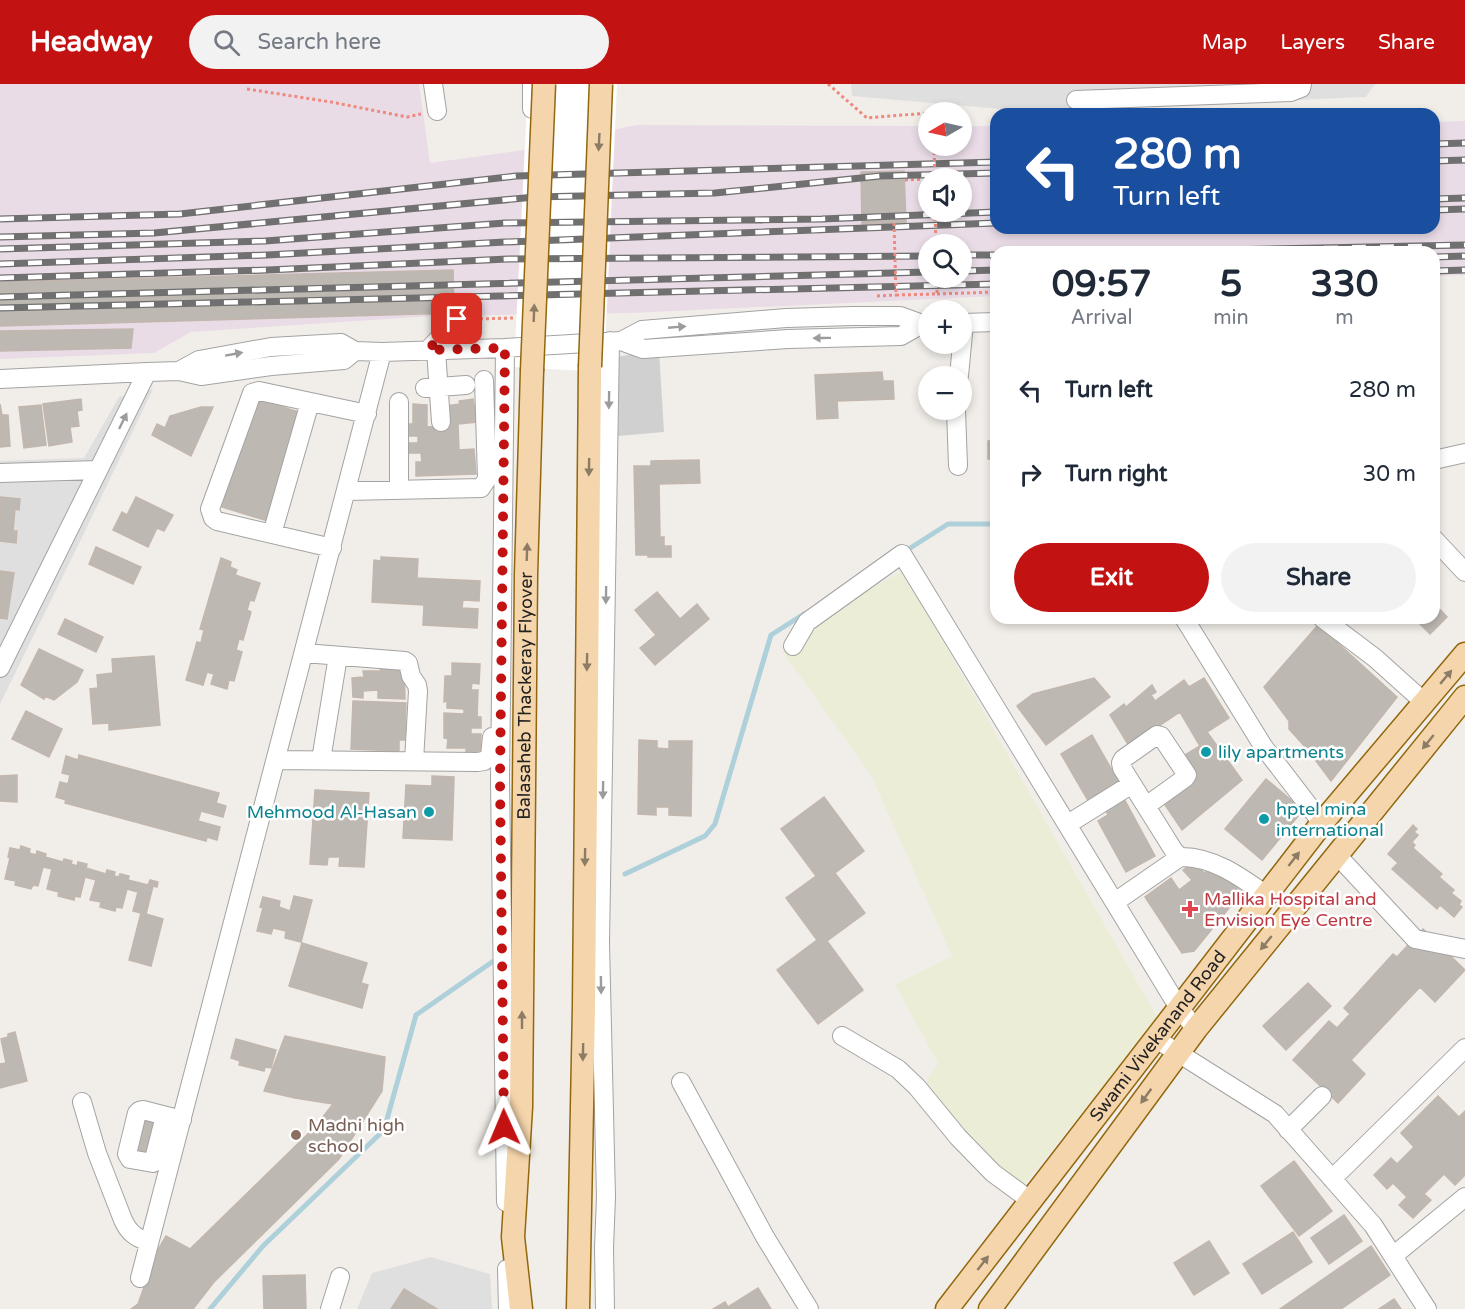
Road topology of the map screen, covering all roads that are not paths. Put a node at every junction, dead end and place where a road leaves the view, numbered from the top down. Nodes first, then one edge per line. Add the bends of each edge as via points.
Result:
1 (433, 84) edge
2 (532, 84) edge
3 (544, 84) edge
4 (601, 84) edge
5 (1302, 84) edge
6 (1076, 99) dead end
7 (532, 109) dead end
8 (437, 111) road end
9 (853, 316) junction
10 (457, 319) road end
11 (759, 320) junction
12 (918, 322) edge
13 (990, 322) edge
14 (972, 323) edge
15 (918, 328) edge
16 (854, 337) junction
17 (616, 341) junction
18 (760, 341) junction
19 (505, 348) junction
20 (432, 350) junction
21 (382, 352) junction
22 (147, 372) junction
23 (0, 379) edge
24 (484, 380) dead end
25 (466, 385) dead end
26 (432, 388) junction
27 (309, 402) junction
28 (399, 402) dead end
29 (367, 414) junction
30 (956, 420) edge
31 (441, 422) dead end
32 (1465, 453) edge
33 (1440, 459) edge
34 (958, 466) dead end
35 (98, 470) junction
36 (0, 473) edge
37 (399, 490) junction
38 (347, 491) junction
39 (272, 534) junction
40 (1440, 545) edge
41 (332, 548) junction
42 (1465, 572) edge
43 (1188, 624) edge
44 (1330, 624) edge
45 (8, 638) edge
46 (793, 646) dead end
47 (304, 653) junction
48 (1465, 654) edge
49 (338, 656) junction
50 (491, 663) dead end
51 (0, 668) edge
52 (1465, 697) edge
53 (1424, 702) junction
54 (276, 760) junction
55 (321, 760) junction
56 (414, 762) junction
57 (1132, 784) junction
58 (1146, 806) junction
59 (1322, 823) junction
60 (1068, 825) junction
61 (1336, 855) junction
62 (1180, 857) junction
63 (1266, 895) junction
64 (1115, 902) junction
65 (1465, 949) edge
66 (1179, 1008) junction
67 (1196, 1029) junction
68 (842, 1036) dead end
69 (1156, 1039) junction
70 (1465, 1048) edge
71 (1178, 1053) junction
72 (681, 1082) dead end
73 (1322, 1096) dead end
74 (82, 1102) dead end
75 (1288, 1130) junction
76 (1332, 1179) junction
77 (1465, 1197) edge
78 (1030, 1201) junction
79 (149, 1242) junction
80 (1393, 1256) junction
81 (340, 1277) dead end
82 (140, 1278) dead end
83 (330, 1309) edge
84 (508, 1309) edge
85 (520, 1309) edge
86 (578, 1309) edge
87 (605, 1309) edge
88 (809, 1309) edge
89 (947, 1309) edge
90 (990, 1309) edge
91 (1427, 1309) edge

1 - 8 street
2 - 7 street
85 -> 3 main road, Balasaheb Thackeray Flyover, bridge via 513,1237 522,1107 526,575
4 -> 86 main road, bridge via 590,367
5 - 6 street via 1291,92
9 - 11 street
9 - 12 street via 900,316
9 - 16 street
10 - 20 street
17 -> 11 street via 642,330
11 - 18 street
13 - 14 street
15 - 16 street via 901,336
16 -> 18 street
17 - 18 street via 643,349
17 - 19 street
17 -> 87 street via 600,943
19 - 20 street
19 - 84 street via 500,781
20 - 21 street
20 - 26 street
21 - 22 street via 355,351 344,360 201,376 179,371
21 - 29 street
22 - 23 street
35 -> 22 street
24 - 37 street via 485,484 476,489
25 - 26 street
26 - 31 street
27 - 29 street
27 - 39 street
27 - 39 street via 259,391 252,393 210,509 217,521
28 - 37 street
29 - 38 street
30 - 34 street
32 - 33 street
35 - 36 street
35 - 45 street
37 - 38 street
38 - 41 street
39 - 41 street
40 - 42 street
41 - 47 street
43 - 59 street via 1263,746
44 - 53 street
45 - 51 street
46 - 60 street via 807,622 902,554
47 - 49 street
47 - 54 street
53 -> 48 main road, Swami Vivekanand Road
49 - 55 street
49 - 56 street via 408,663 418,691
50 - 56 street via 490,756 478,762
52 -> 61 main road, Swami Vivekanand Road
53 - 59 main road, Swami Vivekanand Road
54 - 55 street
54 - 79 street via 173,1118
55 - 56 street
57 - 58 street
57 - 58 street via 1122,768 1123,759 1153,737 1161,736 1187,775
57 - 60 street
58 - 62 street
63 -> 59 main road, Swami Vivekanand Road
60 - 64 street
61 - 65 street via 1415,939
61 -> 67 main road, Swami Vivekanand Road
62 - 63 street via 1200,858
62 - 64 street
63 - 66 main road, Swami Vivekanand Road
64 - 66 street
66 - 67 street
66 - 69 main road, Swami Vivekanand Road
67 - 71 main road, Swami Vivekanand Road
68 - 78 street via 898,1069 993,1173
69 - 71 street
69 - 78 main road, Swami Vivekanand Road
70 - 76 street
71 - 75 street via 1275,1114
71 -> 90 main road, Swami Vivekanand Road
72 - 88 street
73 - 75 street
74 - 79 street via 127,1229
75 - 76 street
76 - 80 street via 1373,1225
77 - 80 street
89 -> 78 main road, Swami Vivekanand Road
79 - 82 street
80 - 91 street
81 - 83 street

